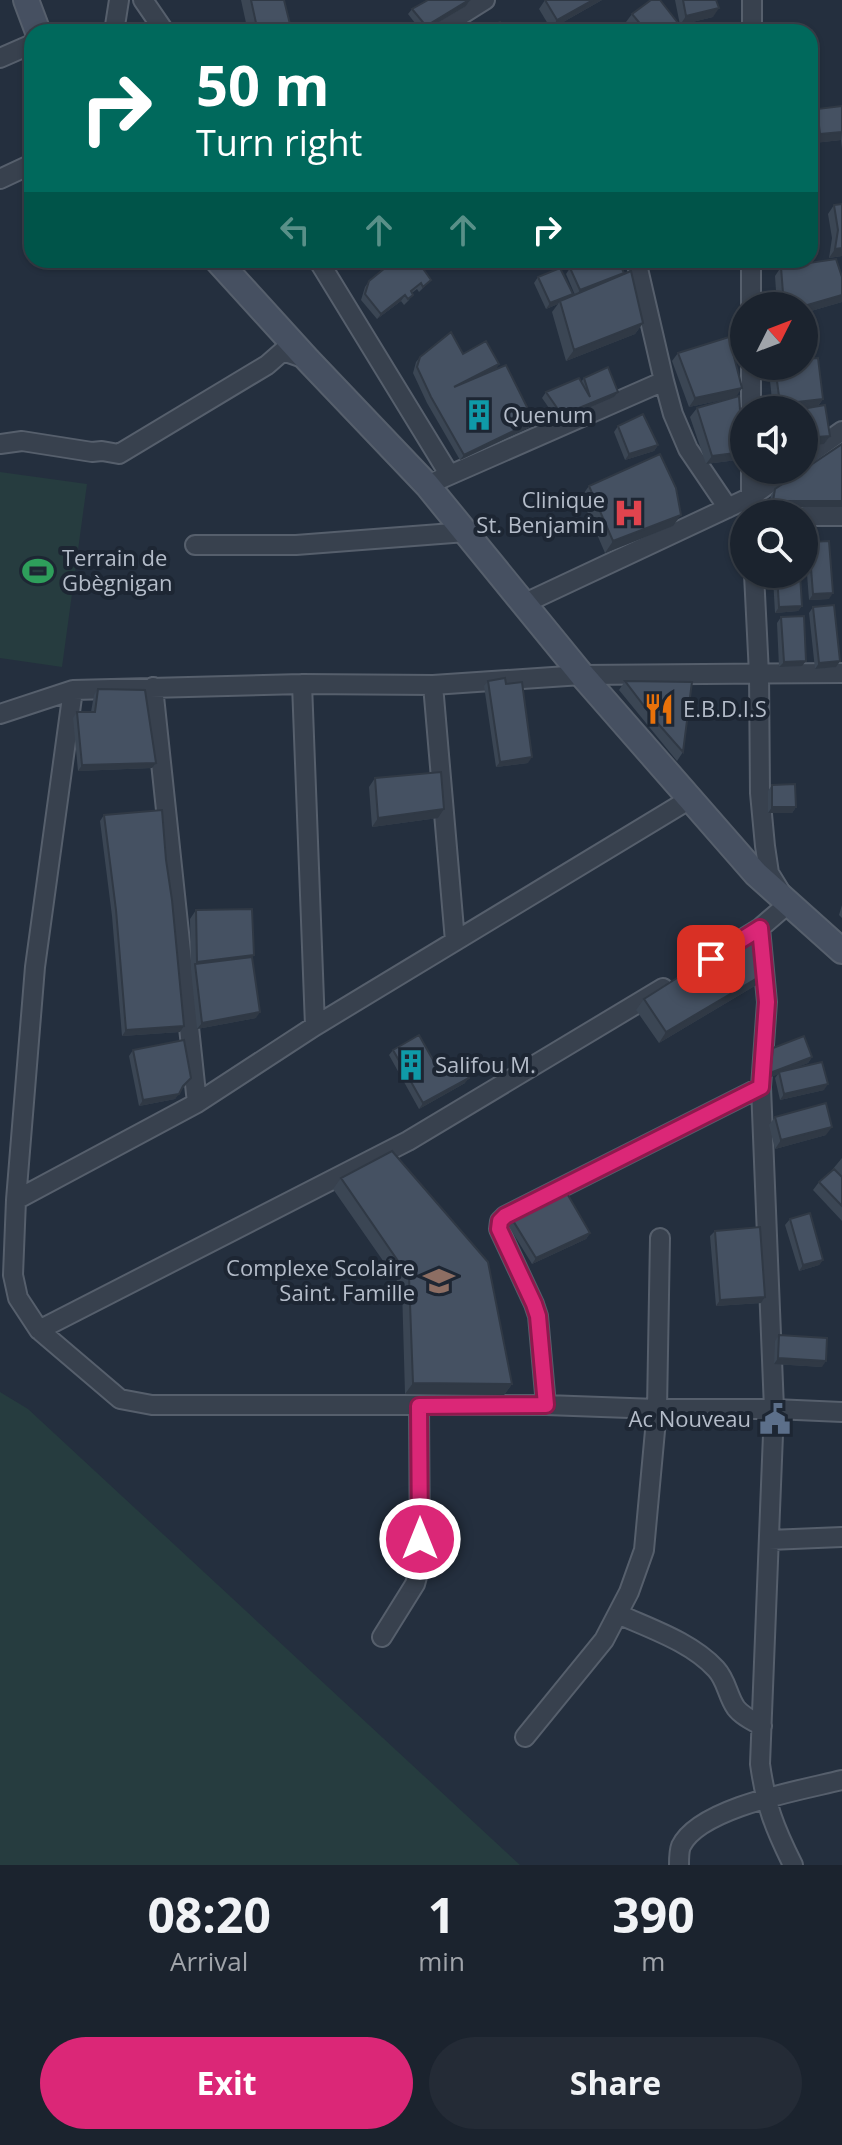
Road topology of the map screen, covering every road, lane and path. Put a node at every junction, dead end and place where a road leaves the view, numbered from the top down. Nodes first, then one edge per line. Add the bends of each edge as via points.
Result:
1 (26, 0) edge
2 (119, 0) edge
3 (143, 0) edge
4 (485, 0) edge
5 (752, 0) edge
6 (35, 24) edge
7 (115, 24) edge
8 (160, 24) edge
9 (447, 24) edge
10 (752, 24) edge
11 (24, 48) edge
12 (0, 58) edge
13 (24, 168) edge
14 (0, 179) edge
15 (224, 268) edge
16 (325, 268) edge
17 (638, 268) edge
18 (751, 268) edge
19 (751, 292) edge
20 (308, 360) junction
21 (664, 381) junction
22 (842, 431) edge
23 (0, 444) edge
24 (818, 448) edge
25 (449, 474) junction
26 (774, 484) edge
27 (427, 485) junction
28 (757, 500) edge
29 (728, 508) joint
30 (818, 516) edge
31 (842, 516) edge
32 (466, 532) junction
33 (195, 545) dead end
34 (755, 588) edge
35 (523, 604) junction
36 (842, 673) edge
37 (759, 674) junction
38 (582, 675) junction
39 (302, 684) junction
40 (433, 685) junction
41 (153, 687) junction
42 (73, 690) junction
43 (0, 714) edge
44 (690, 799) junction
45 (788, 904) junction
46 (760, 928) junction
47 (455, 941) junction
48 (842, 951) edge
49 (315, 1026) junction
50 (761, 1087) junction
51 (197, 1103) junction
52 (16, 1200) junction
53 (660, 1238) dead end
54 (39, 1330) junction
55 (546, 1405) junction
56 (419, 1406) junction
57 (657, 1409) junction
58 (774, 1409) junction
59 (842, 1412) edge
60 (842, 1537) edge
61 (769, 1540) junction
62 (618, 1614) junction
63 (382, 1637) dead end
64 (762, 1726) junction
65 (525, 1737) dead end
66 (842, 1780) edge
67 (765, 1800) junction
68 (679, 1865) edge
69 (793, 1865) edge

1 - 6 main road
2 - 7 street
3 - 8 street
4 - 9 street
5 - 10 street
11 - 12 street
13 - 14 street
15 - 20 main road
16 - 25 street via 355,305
17 - 21 street
18 - 19 street
20 - 23 street via 283,351 119,454 22,441
20 - 27 main road
21 - 25 street
21 - 29 street via 688,449
22 - 24 street
25 - 27 street
26 - 28 street
27 - 32 main road
29 - 35 street
30 - 31 street
32 - 33 street via 296,545
32 - 35 main road
34 - 37 street
35 - 38 main road
36 - 37 street
37 - 38 street
37 - 45 street via 765,846 769,873
38 - 40 street
38 - 44 main road
39 - 40 street
39 - 41 street
39 - 49 street
40 - 47 street
41 - 42 street
41 - 51 street
42 - 43 street
42 - 52 street via 35,967
44 - 45 main road
44 - 47 street
45 - 46 street
45 - 48 main road
46 - 50 street via 767,1002
46 - 54 street via 408,1141
47 - 49 street
49 - 51 street
50 - 55 street via 500,1221 538,1316
50 - 58 street
51 - 52 street
52 - 54 street via 13,1275 18,1298
53 - 57 street
54 - 56 street via 120,1399 135,1403
55 - 56 street
55 - 57 street
56 - 63 street via 420,1566 415,1584
57 - 58 street
57 - 62 street via 644,1550
58 - 59 street
58 - 61 street
60 - 61 street
61 - 64 street
62 - 64 street via 690,1648 714,1666 735,1707
62 - 65 street via 604,1640
64 - 67 street
66 - 67 street
67 - 68 street via 724,1812 698,1827 681,1847
67 - 69 street

